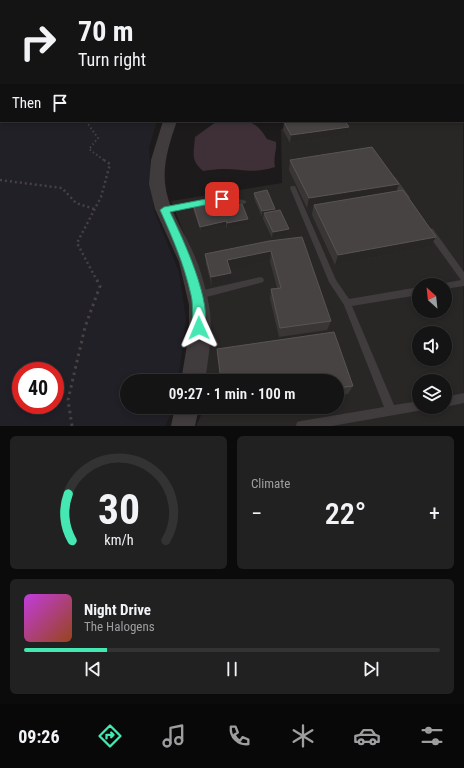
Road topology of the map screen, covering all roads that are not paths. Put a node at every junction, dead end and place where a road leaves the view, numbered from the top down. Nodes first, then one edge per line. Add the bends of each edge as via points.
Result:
1 (170, 122) edge
2 (391, 176) edge
3 (293, 188) dead end
4 (244, 202) dead end
5 (414, 208) edge
6 (164, 210) junction
7 (427, 227) edge
8 (464, 278) edge
9 (260, 280) dead end
10 (464, 283) edge
11 (452, 285) edge
12 (412, 292) edge
13 (196, 296) junction
14 (347, 303) junction
15 (194, 374) edge
16 (464, 398) edge
17 (452, 401) edge
18 (412, 408) edge
19 (391, 412) junction
20 (186, 414) edge
21 (183, 426) edge
22 (301, 426) edge

1 - 6 street via 158,161 157,183
2 - 5 lane
3 - 14 lane via 333,282
4 - 6 lane via 222,199
6 - 13 street via 184,250
7 - 8 lane
9 - 13 lane
10 - 11 lane
12 - 14 lane
13 - 15 street via 199,306 199,340
14 - 19 lane
16 - 17 lane
18 - 19 lane
19 - 22 lane
20 - 21 street

